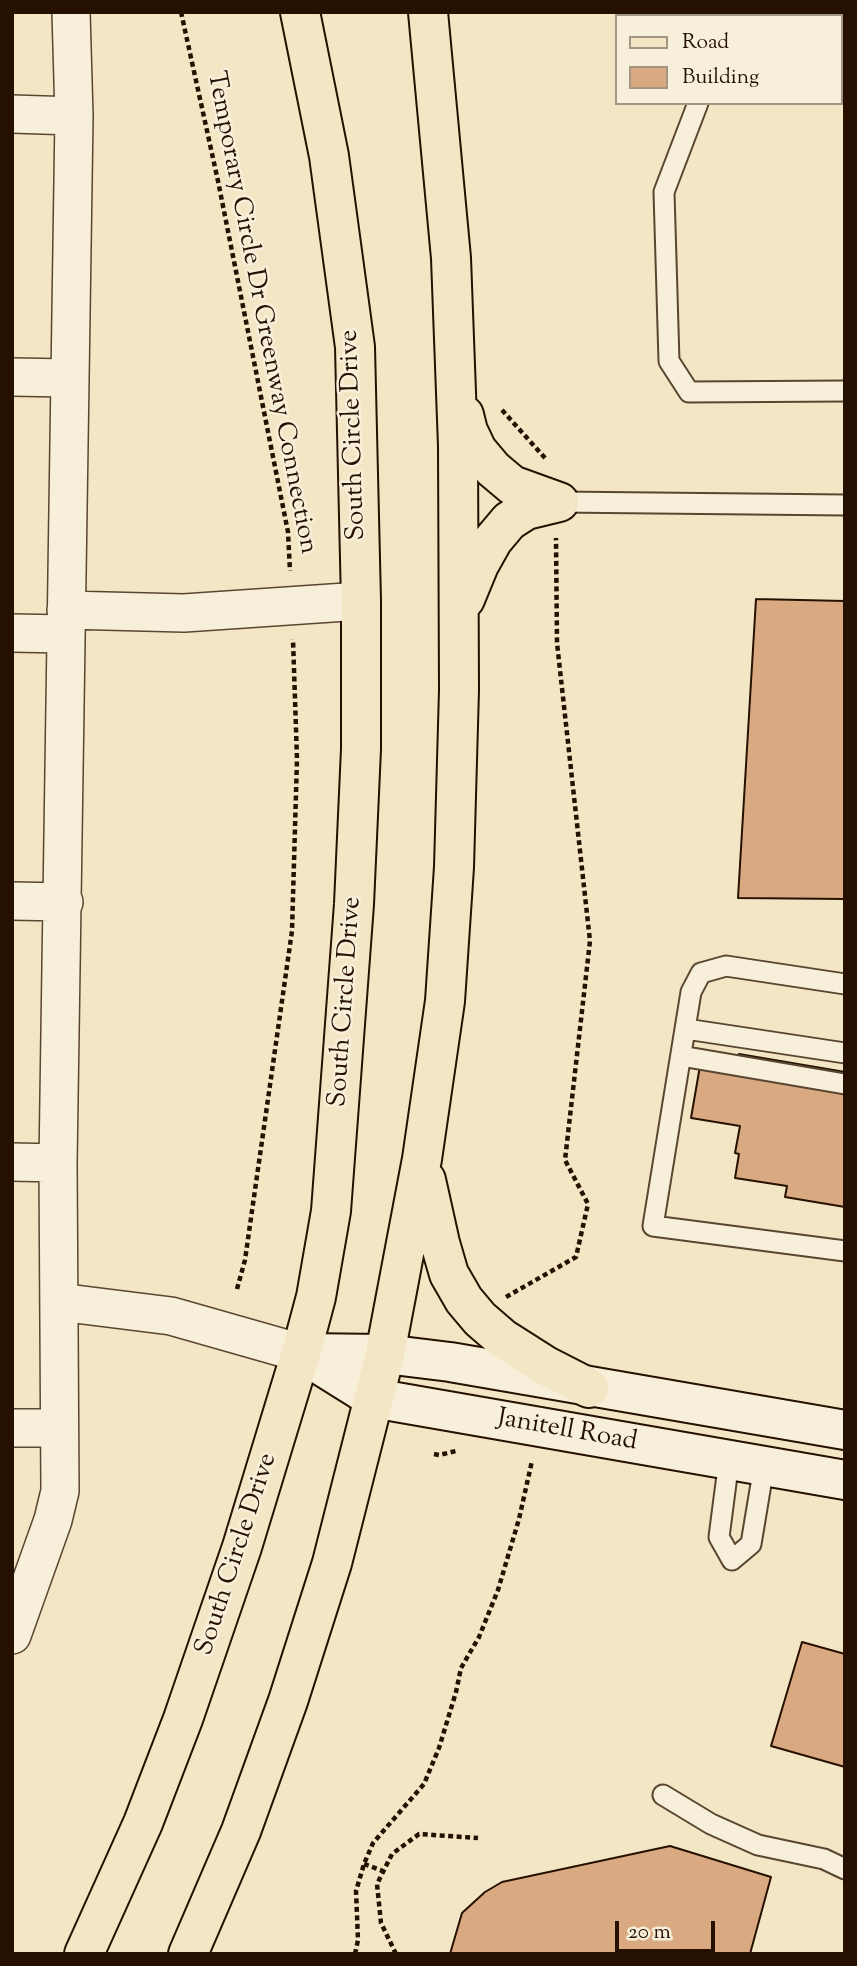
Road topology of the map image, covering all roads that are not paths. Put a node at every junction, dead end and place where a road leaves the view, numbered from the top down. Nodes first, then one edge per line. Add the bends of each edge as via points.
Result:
1 (72, 12) edge
2 (300, 12) edge
3 (428, 12) edge
4 (697, 105) edge
5 (12, 114) edge
6 (74, 116) junction
7 (12, 377) edge
8 (69, 378) junction
9 (457, 380) junction
10 (845, 391) edge
11 (845, 505) edge
12 (558, 517) junction
13 (360, 601) junction
14 (460, 611) junction
15 (66, 622) junction
16 (12, 633) edge
17 (12, 901) edge
18 (64, 902) junction
19 (845, 984) edge
20 (686, 1029) junction
21 (845, 1053) edge
22 (681, 1056) junction
23 (845, 1084) edge
24 (422, 1160) junction
25 (12, 1162) edge
26 (58, 1163) junction
27 (845, 1251) edge
28 (59, 1302) junction
29 (301, 1353) junction
30 (385, 1354) junction
31 (589, 1388) junction
32 (373, 1398) junction
33 (12, 1428) edge
34 (59, 1428) junction
35 (845, 1430) edge
36 (845, 1480) edge
37 (12, 1635) edge
38 (663, 1795) dead end
39 (845, 1869) edge
40 (84, 1954) edge
41 (188, 1954) edge

1 - 6 street
2 - 13 main road, South Circle Drive via 329,156 355,347
3 - 9 main road via 451,258
4 - 10 lane via 664,192 668,360 689,392
5 - 6 street
6 - 8 street
7 - 8 street
8 - 15 street
9 - 12 main road via 477,450 512,485
9 - 14 main road
11 - 12 lane
12 - 14 main road via 526,510 509,521 479,565
13 - 15 street
13 - 29 main road, South Circle Drive via 359,787 338,1135 331,1211
14 - 24 main road via 454,867 445,1001
15 - 16 street
15 - 18 street
17 - 18 street
18 - 26 street
19 - 20 lane via 726,966 701,973 691,992
20 - 21 lane
20 - 22 lane
22 - 23 lane
22 - 27 lane via 653,1226
24 - 30 main road
24 - 31 main road via 449,1274 464,1300 502,1338
25 - 26 street
26 - 28 street
28 - 29 street, Janitell Road via 170,1316
28 - 34 street
29 - 30 street, Janitell Road
29 - 32 street, Janitell Road
29 - 40 main road, South Circle Drive via 183,1719 143,1823
30 - 31 street, Janitell Road
30 - 32 main road
31 - 35 street, Janitell Road
32 - 36 street, Janitell Road
32 - 41 main road via 332,1563 288,1701 241,1831
33 - 34 street
34 - 37 street via 60,1491
38 - 39 lane via 758,1845 824,1859

